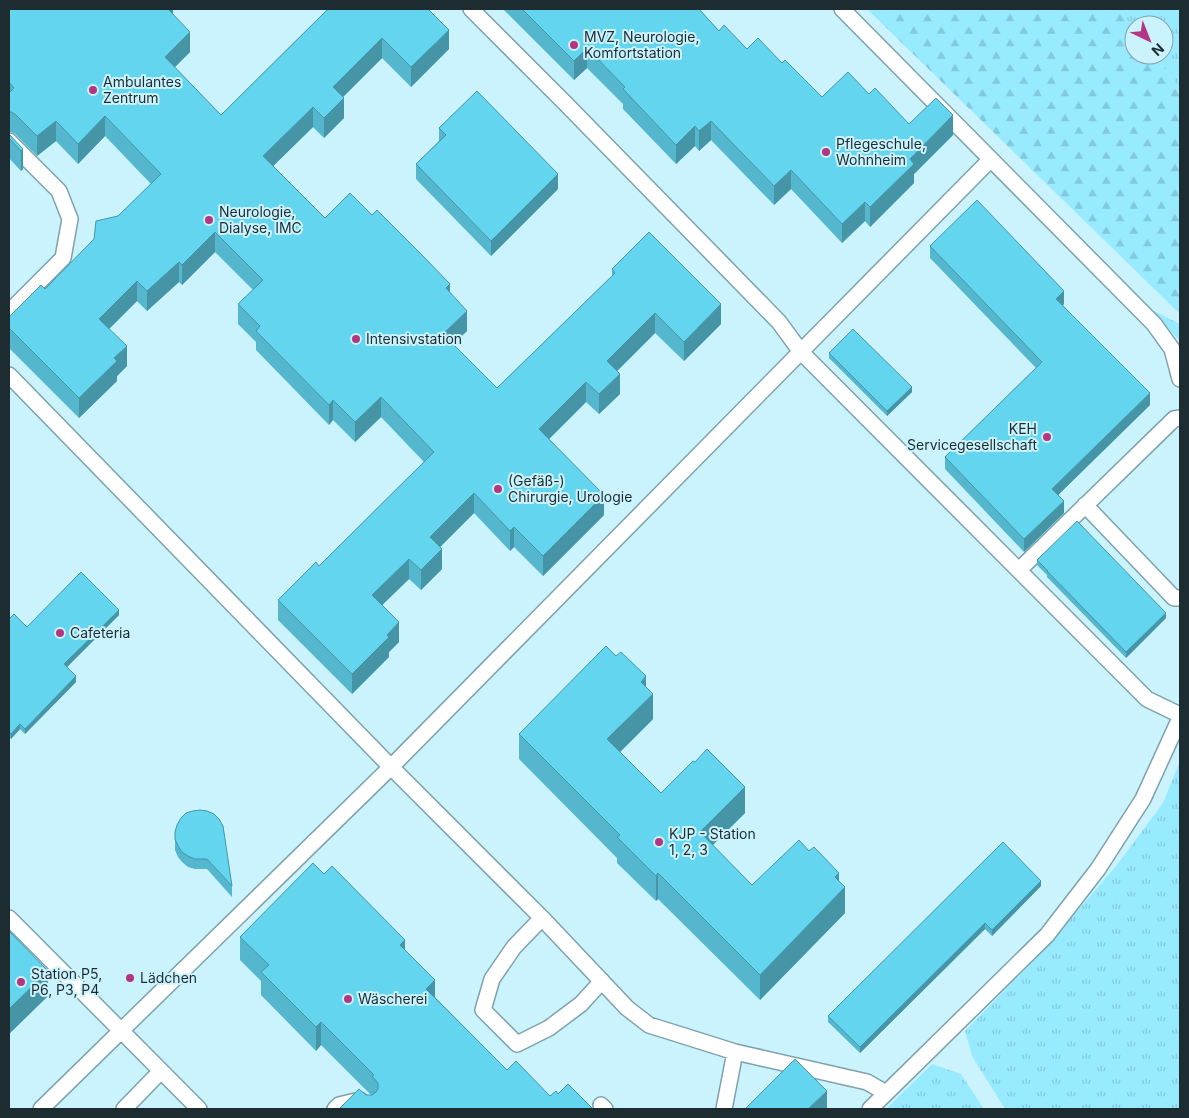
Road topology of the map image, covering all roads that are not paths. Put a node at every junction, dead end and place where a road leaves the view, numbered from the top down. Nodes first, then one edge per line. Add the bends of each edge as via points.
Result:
1 (471, 9) edge
2 (842, 9) edge
3 (9, 141) edge
4 (990, 160) junction
5 (9, 312) edge
6 (801, 352) junction
7 (9, 375) edge
8 (1180, 379) edge
9 (1180, 418) edge
10 (1085, 505) junction
11 (1019, 570) junction
12 (1180, 598) edge
13 (1180, 716) edge
14 (391, 767) junction
15 (9, 918) edge
16 (542, 918) junction
17 (602, 981) junction
18 (120, 1030) junction
19 (735, 1052) junction
20 (161, 1071) junction
21 (886, 1093) junction
22 (44, 1108) edge
23 (124, 1109) edge
24 (199, 1109) edge
25 (335, 1109) edge
26 (368, 1109) edge
27 (724, 1109) edge
28 (870, 1109) edge

1 - 6 lane via 779,322
2 - 4 lane
3 - 5 lane via 59,191 70,219 63,258
4 - 6 lane
4 - 8 lane via 1154,324 1172,349
6 - 11 lane
6 - 14 lane
7 - 14 lane
9 - 10 lane via 1174,419
10 - 11 lane
10 - 12 lane via 1174,598
11 - 13 lane via 1147,699
13 - 21 lane via 1143,799 1098,869 1047,935
14 - 16 lane
14 - 18 lane
15 - 18 lane
16 - 17 lane
16 - 17 lane via 514,947 492,979 483,1010 517,1044 550,1028 581,1004
17 - 19 lane via 627,1008 649,1025
18 - 20 lane
18 - 22 lane
19 - 21 lane via 866,1082
19 - 27 lane
20 - 23 lane
20 - 24 lane
21 - 28 lane
25 - 26 lane via 360,1100

